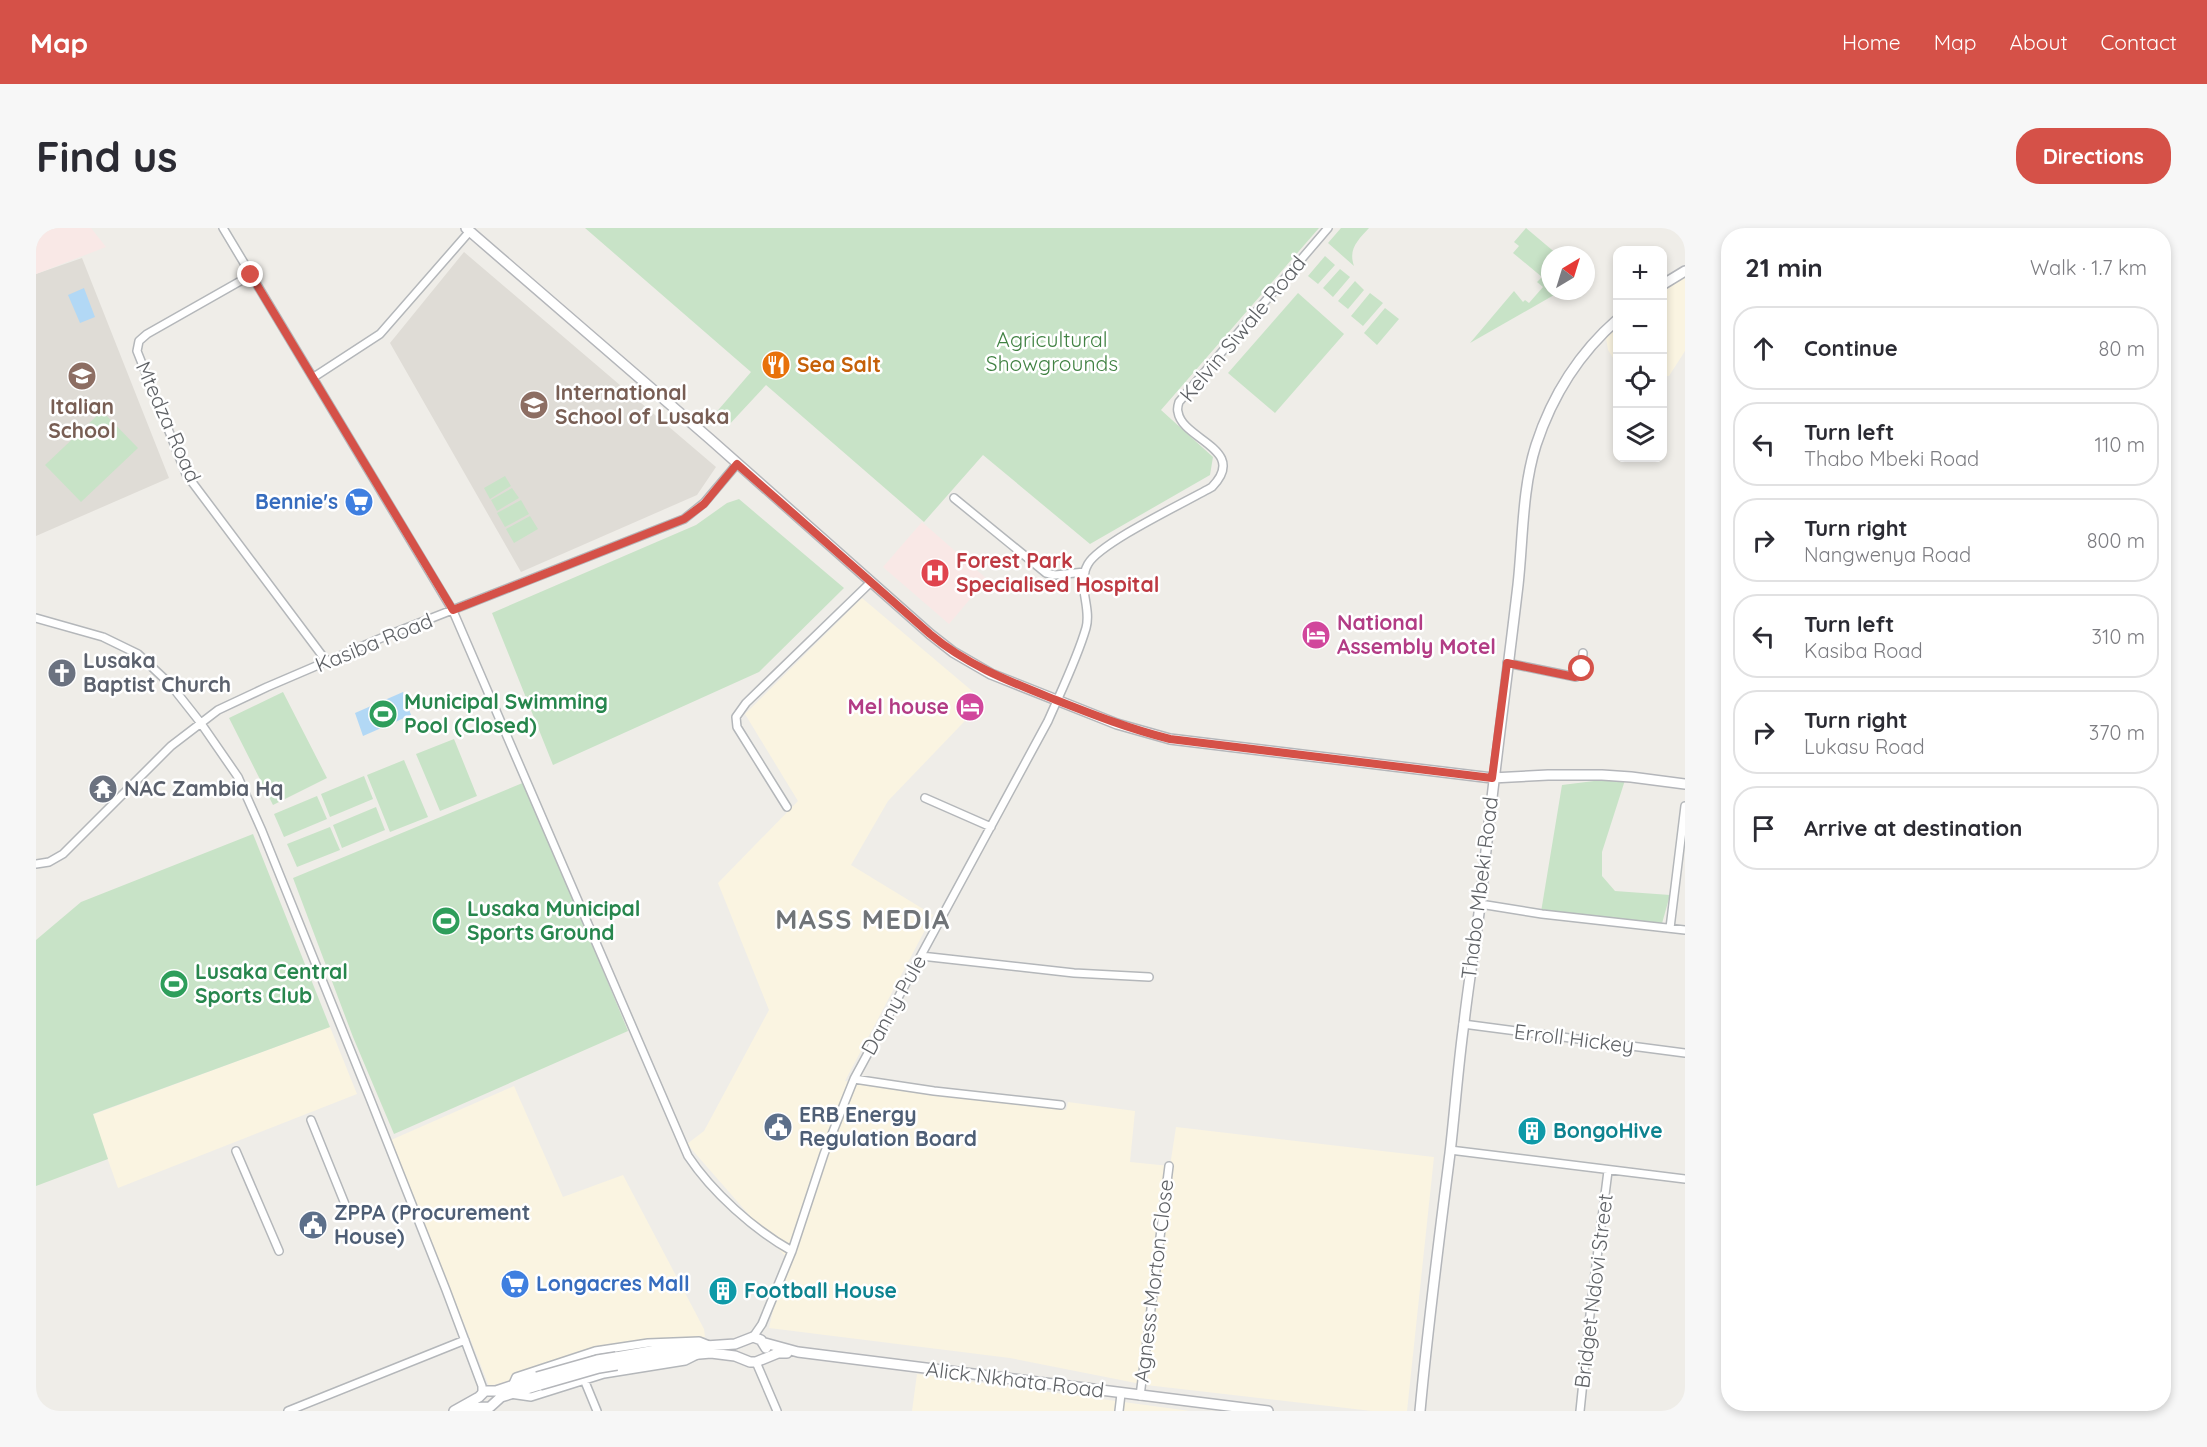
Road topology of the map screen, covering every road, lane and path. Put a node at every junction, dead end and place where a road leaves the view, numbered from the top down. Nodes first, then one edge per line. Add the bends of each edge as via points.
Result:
1 (224, 228) edge
2 (1328, 228) edge
3 (468, 230) edge
4 (1685, 271) edge
5 (251, 275) junction
6 (1667, 282) edge
7 (1613, 323) edge
8 (315, 377) junction
9 (737, 464) junction
10 (954, 498) dead end
11 (1085, 572) junction
12 (871, 582) junction
13 (453, 610) junction
14 (36, 618) edge
15 (1583, 653) dead end
16 (327, 662) junction
17 (1507, 663) junction
18 (1057, 700) junction
19 (200, 722) junction
20 (1492, 778) junction
21 (1685, 784) edge
22 (925, 798) dead end
23 (1685, 806) edge
24 (787, 807) dead end
25 (990, 827) junction
26 (36, 864) edge
27 (1480, 904) junction
28 (1670, 928) junction
29 (1685, 930) edge
30 (921, 956) junction
31 (1149, 977) dead end
32 (1464, 1024) junction
33 (1685, 1053) edge
34 (854, 1079) junction
35 (1061, 1105) dead end
36 (311, 1120) dead end
37 (1450, 1150) junction
38 (236, 1151) dead end
39 (1168, 1166) dead end
40 (1608, 1171) junction
41 (1685, 1179) edge
42 (347, 1209) dead end
43 (279, 1251) dead end
44 (792, 1251) junction
45 (762, 1324) junction
46 (750, 1338) junction
47 (465, 1340) junction
48 (764, 1342) junction
49 (713, 1347) junction
50 (798, 1352) junction
51 (699, 1354) junction
52 (576, 1356) junction
53 (744, 1358) junction
54 (760, 1360) junction
55 (616, 1361) junction
56 (584, 1380) junction
57 (511, 1390) junction
58 (1121, 1394) junction
59 (1140, 1396) junction
60 (488, 1400) edge
61 (457, 1410) edge
62 (288, 1411) edge
63 (597, 1411) edge
64 (777, 1411) edge
65 (1119, 1411) edge
66 (1268, 1411) edge
67 (1420, 1411) edge
68 (1580, 1411) edge

1 - 5 street
2 - 11 street, Kelvin Siwale Road via 1179,402 1178,413 1183,422 1221,459 1219,480 1108,546 1094,557
3 - 8 street via 380,333
3 - 9 main road
4 - 6 main road
5 - 8 street
5 - 16 street, Mtedza Road via 147,334 139,341 137,351 186,474
7 - 17 main road, Thabo Mbeki Road via 1573,368 1535,447
8 - 13 street
9 - 12 main road
9 - 13 street, Kasiba Road via 704,504 684,519
10 - 11 street via 1046,573
11 - 18 street via 1086,629
12 - 18 main road via 971,664
12 - 24 street via 736,717 737,727
13 - 16 street, Kasiba Road
13 - 44 street via 688,1156 702,1178
14 - 19 street via 104,637 138,654 170,684
15 - 17 street via 1582,669 1575,677
16 - 19 street, Kasiba Road via 243,698
17 - 20 main road, Thabo Mbeki Road
18 - 20 main road via 1117,724 1170,739
18 - 25 street, Danny Pule
19 - 26 street, Kasiba Road via 63,854
19 - 47 street via 238,777 262,831
20 - 21 main road via 1602,775
20 - 27 main road, Thabo Mbeki Road
22 - 25 street
23 - 28 street
25 - 30 street, Danny Pule
27 - 28 street
27 - 32 main road, Thabo Mbeki Road
28 - 29 street
30 - 31 street
30 - 34 street, Danny Pule
32 - 33 street, Erroll Hickey
32 - 37 main road, Thabo Mbeki Road
34 - 35 street
34 - 44 street, Danny Pule
36 - 42 street
37 - 40 street
37 - 67 main road, Thabo Mbeki Road
38 - 43 street
39 - 59 street, Agness Morton Close
40 - 41 street
40 - 68 street, Bridget Ndovi Street
44 - 45 street, Danny Pule
45 - 46 street, Danny Pule
45 - 48 street, Danny Pule
46 - 48 main road
46 - 49 main road
46 - 53 main road via 742,1347
47 - 60 street
47 - 62 street
48 - 50 main road, Alick Nkhata Road
48 - 54 main road via 766,1350
49 - 52 street via 699,1341 648,1343
49 - 55 main road via 662,1349
50 - 54 main road, Alick Nkhata Road via 778,1353
50 - 58 main road, Alick Nkhata Road
51 - 53 main road
51 - 55 main road
51 - 56 street via 685,1361
52 - 56 street
52 - 57 street via 516,1377
53 - 54 main road via 750,1362
54 - 64 street
55 - 57 main road, bridge via 597,1360
56 - 57 street via 531,1397
56 - 63 street
57 - 60 main road
58 - 59 main road, Alick Nkhata Road
58 - 65 street
59 - 66 main road, Alick Nkhata Road
60 - 61 main road

